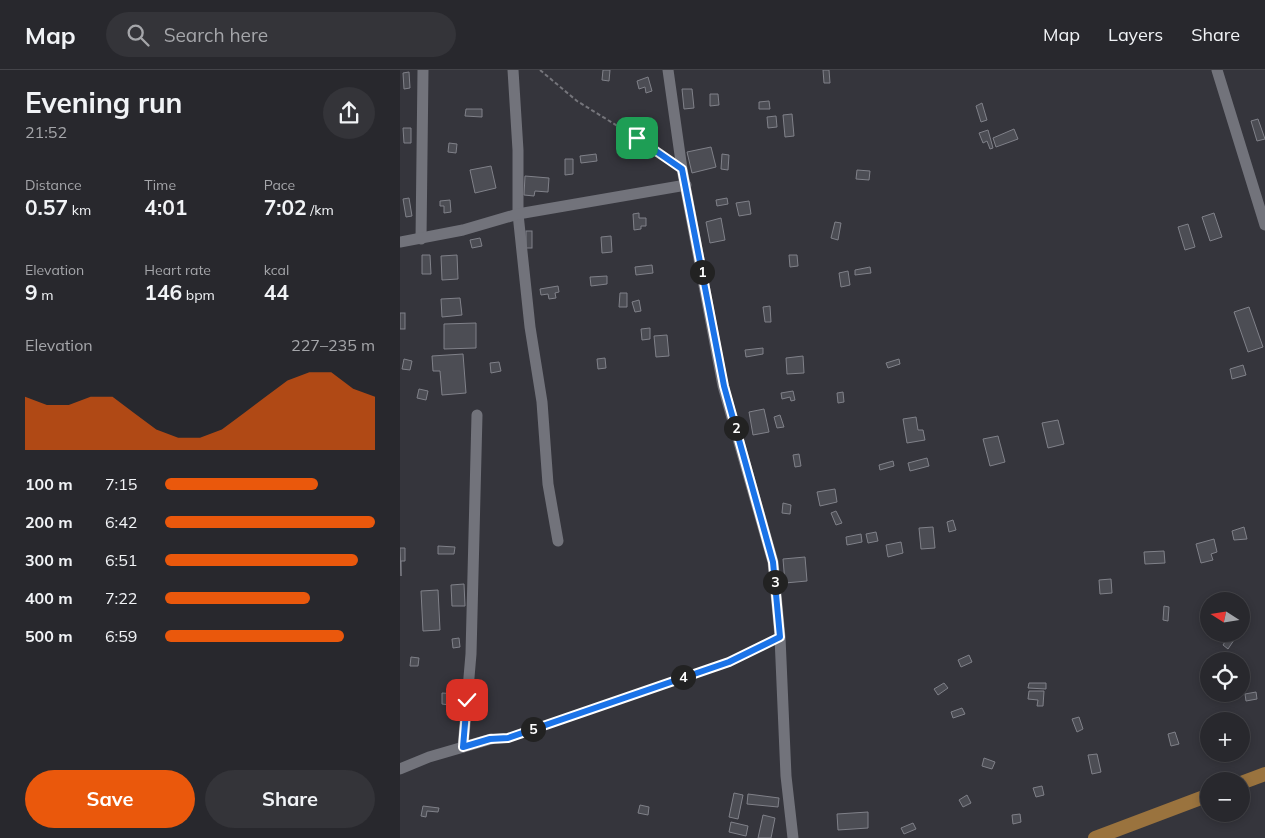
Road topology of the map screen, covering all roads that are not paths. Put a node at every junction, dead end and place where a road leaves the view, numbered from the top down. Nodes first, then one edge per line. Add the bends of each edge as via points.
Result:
1 (423, 70) edge
2 (513, 70) edge
3 (668, 70) edge
4 (1217, 70) edge
5 (686, 185) junction
6 (518, 214) junction
7 (1265, 224) edge
8 (421, 239) junction
9 (400, 242) edge
10 (477, 415) dead end
11 (558, 541) dead end
12 (490, 739) road end
13 (463, 747) junction
14 (400, 769) edge
15 (1265, 774) edge
16 (1250, 780) edge
17 (1200, 798) edge
18 (793, 838) edge
19 (1095, 838) edge

1 - 8 street
2 - 6 street
3 - 5 street
4 - 7 street
5 - 6 street
5 - 18 street via 724,386 773,562 786,776
6 - 8 street
6 - 11 street via 542,402 548,484
8 - 9 street
10 - 13 street via 471,654
12 - 13 street
13 - 14 street
15 - 16 main road
17 - 19 main road

